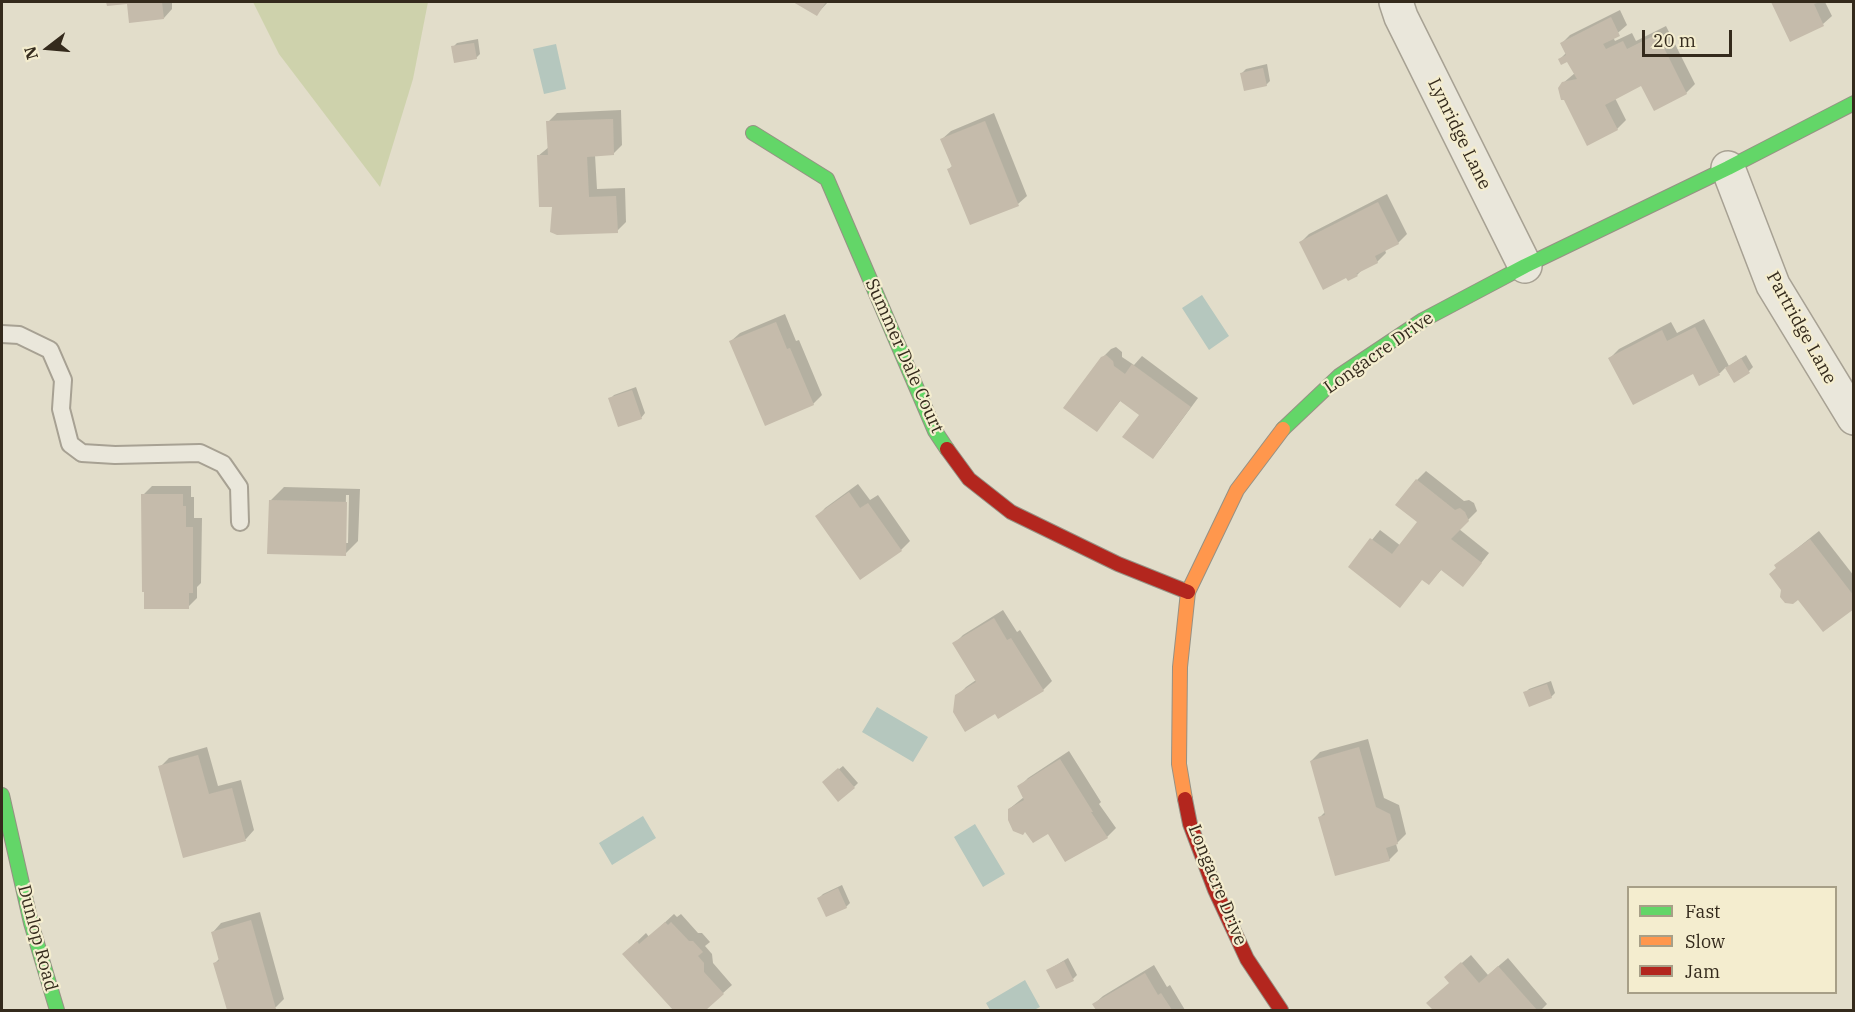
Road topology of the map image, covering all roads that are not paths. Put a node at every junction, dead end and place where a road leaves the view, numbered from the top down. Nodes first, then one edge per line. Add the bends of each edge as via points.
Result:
1 (1396, 2) edge
2 (1854, 103) edge
3 (753, 133) dead end
4 (1728, 168) junction
5 (1525, 266) junction
6 (2, 334) edge
7 (1854, 418) edge
8 (240, 522) dead end
9 (1188, 592) junction
10 (2, 795) edge
11 (57, 1011) edge
12 (1281, 1011) edge

1 - 5 street, Lynridge Lane
2 - 4 street, Longacre Drive
3 - 9 street, Summer Dale Court via 827,179 935,431 969,479 1011,512 1118,564
4 - 5 street, Longacre Drive
4 - 7 street, Partridge Lane via 1773,285
5 - 9 street, Longacre Drive via 1423,320 1339,376 1283,429 1237,490
6 - 8 lane via 20,335 50,350 63,380 61,409 70,444 82,453 200,453 223,464 238,487
9 - 12 street, Longacre Drive via 1180,667 1179,764 1191,824 1215,890 1248,959
10 - 11 street, Dunlop Road via 31,923

